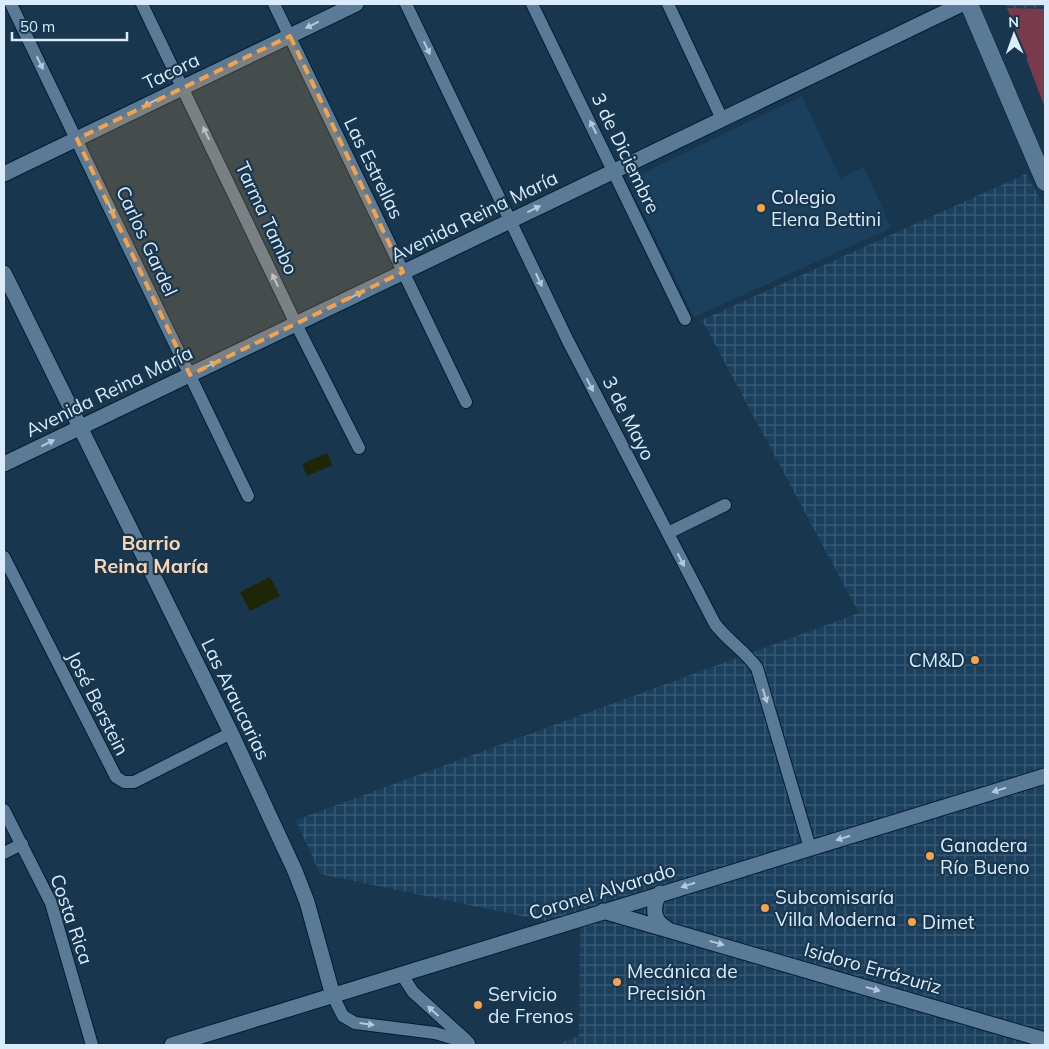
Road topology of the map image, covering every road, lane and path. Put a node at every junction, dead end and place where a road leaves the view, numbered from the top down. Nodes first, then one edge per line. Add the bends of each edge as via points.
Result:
1 (11, 4) edge
2 (142, 4) edge
3 (274, 4) edge
4 (356, 4) edge
5 (406, 4) edge
6 (532, 4) edge
7 (668, 4) edge
8 (962, 4) edge
9 (968, 4) edge
10 (290, 36) junction
11 (184, 87) junction
12 (722, 119) junction
13 (78, 139) junction
14 (614, 171) junction
15 (4, 174) edge
16 (1045, 182) edge
17 (511, 221) junction
18 (403, 272) junction
19 (4, 273) edge
20 (685, 319) dead end
21 (296, 324) junction
22 (190, 375) junction
23 (466, 402) dead end
24 (79, 428) junction
25 (359, 448) dead end
26 (4, 464) edge
27 (248, 496) dead end
28 (725, 505) dead end
29 (668, 533) junction
30 (4, 557) edge
31 (231, 733) junction
32 (1045, 776) edge
33 (4, 810) edge
34 (22, 844) junction
35 (810, 848) junction
36 (4, 853) edge
37 (660, 893) junction
38 (603, 911) junction
39 (666, 928) junction
40 (402, 975) junction
41 (333, 996) junction
42 (1045, 1040) edge
43 (470, 1044) edge
44 (92, 1045) edge
45 (172, 1045) edge

1 -> 13 street, Carlos Gardel
2 - 11 street, Tarma Tambo
3 - 10 street, Las Estrellas
4 -> 10 street, Tacora
5 -> 17 street, 3 de Mayo
14 -> 6 street, 3 de Diciembre
7 - 12 street
8 - 12 street, Avenida Reina María
9 - 16 main road
10 - 11 street, Tacora
10 - 18 street, Las Estrellas
11 -> 13 street, Tacora
21 -> 11 street, Tarma Tambo
12 - 14 street, Avenida Reina María
13 - 15 street, Tacora
13 -> 22 street, Carlos Gardel
17 -> 14 street, Avenida Reina María
14 - 20 street, 3 de Diciembre
17 - 18 street, Avenida Reina María
17 -> 29 street, 3 de Mayo via 568,341
21 -> 18 street, Avenida Reina María
18 - 23 street, Las Estrellas
19 - 24 street, Las Araucarias
22 -> 21 street, Avenida Reina María
21 - 25 street, Tarma Tambo
22 - 24 street, Avenida Reina María
22 - 27 street, Carlos Gardel
26 -> 24 street, Avenida Reina María
24 - 31 street, Las Araucarias
28 - 29 street
29 -> 35 street, 3 de Mayo via 715,624 757,668
30 - 31 street, José Berstein via 116,777 124,782 134,782
31 - 41 street, Las Araucarias via 302,886
32 -> 35 street, Coronel Alvarado
33 - 34 street, Costa Rica
34 - 36 street
34 - 44 street, Costa Rica via 51,903
35 -> 37 street, Coronel Alvarado
37 - 38 street, Coronel Alvarado
37 - 39 street via 655,903 655,914
38 - 39 street, Isidoro Errázuriz
38 - 40 street, Coronel Alvarado
39 -> 42 street, Isidoro Errázuriz
40 - 41 street, Coronel Alvarado
43 -> 40 street via 414,992
41 -> 43 street via 343,1016 355,1023 435,1033
41 - 45 street, Coronel Alvarado

